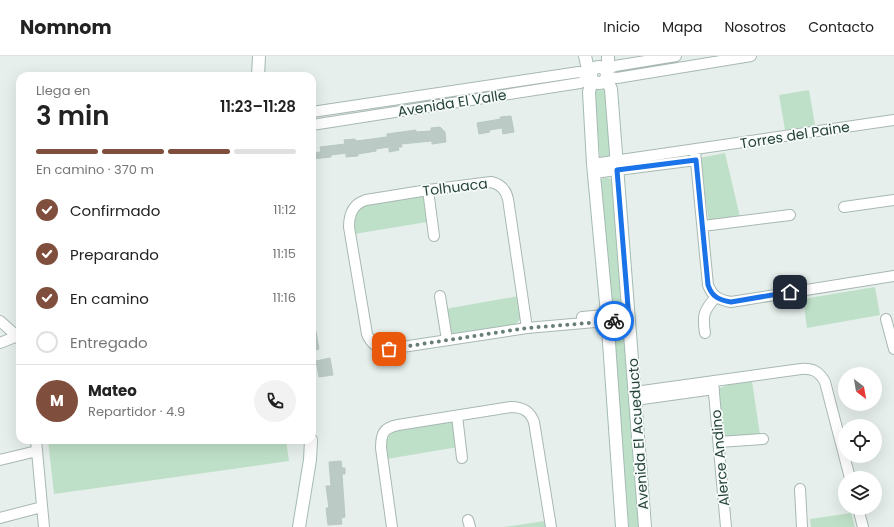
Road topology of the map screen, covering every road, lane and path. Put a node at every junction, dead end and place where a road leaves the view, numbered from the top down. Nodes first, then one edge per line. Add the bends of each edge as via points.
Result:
1 (259, 56) edge
2 (585, 56) edge
3 (608, 56) edge
4 (676, 56) edge
5 (751, 56) edge
6 (258, 72) edge
7 (606, 74) junction
8 (591, 76) junction
9 (480, 87) junction
10 (481, 98) junction
11 (398, 99) junction
12 (316, 111) edge
13 (400, 111) junction
14 (894, 120) edge
15 (316, 124) edge
16 (695, 155) junction
17 (617, 165) junction
18 (594, 169) junction
19 (428, 190) junction
20 (894, 200) edge
21 (844, 207) dead end
22 (790, 215) dead end
23 (703, 226) junction
24 (434, 236) dead end
25 (894, 276) edge
26 (440, 296) dead end
27 (716, 297) junction
28 (629, 316) junction
29 (607, 318) junction
30 (886, 320) dead end
31 (0, 321) edge
32 (526, 324) junction
33 (705, 332) dead end
34 (16, 334) edge
35 (16, 338) edge
36 (446, 340) junction
37 (0, 343) edge
38 (894, 348) edge
39 (714, 386) junction
40 (635, 396) junction
41 (457, 416) junction
42 (763, 439) dead end
43 (719, 442) junction
44 (36, 444) edge
45 (310, 444) edge
46 (36, 451) junction
47 (462, 458) dead end
48 (0, 460) edge
49 (848, 471) edge
50 (800, 489) dead end
51 (42, 507) junction
52 (860, 515) edge
53 (0, 518) edge
54 (44, 527) edge
55 (299, 527) edge
56 (392, 527) edge
57 (551, 527) edge
58 (622, 527) edge
59 (645, 527) edge
60 (726, 527) edge
61 (802, 527) edge
62 (863, 527) edge

1 - 6 street
2 - 8 street, Avenida El Acueducto
3 - 7 street, Avenida El Acueducto
4 - 7 street via 615,66
5 - 7 street via 617,78
7 - 8 street via 597,67
7 - 17 street, Avenida El Acueducto via 611,89
8 - 9 street, Avenida El Valle via 582,72
8 - 10 street, Avenida El Valle via 580,82
8 - 18 street, Avenida El Acueducto via 589,92
9 - 10 street
9 - 11 street, Avenida El Valle
10 - 13 street, Avenida El Valle
11 - 12 street, Avenida El Valle
11 - 13 street
13 - 15 street, Avenida El Valle
14 - 16 street, Torres del Paine
16 - 17 street, Torres del Paine
16 - 23 street
17 - 18 street, Torres del Paine
17 - 28 street, Avenida El Acueducto
18 - 29 street, Avenida El Acueducto
19 - 24 street
19 - 32 street, Tolhuaca via 491,182 503,188 508,199
19 - 36 street, Tolhuaca via 362,202 350,214 350,227 367,334 371,342 385,349
20 - 21 street
22 - 23 street
23 - 27 street via 708,285
25 - 27 street via 731,302
26 - 36 street
27 - 33 street via 703,316
28 - 29 street
28 - 40 street, Avenida El Acueducto
29 - 32 street
29 - 58 street, Avenida El Acueducto
30 - 38 street
31 - 34 street
32 - 36 street, Tolhuaca
35 - 37 street
39 - 40 street, Alerce Andino
39 - 43 street, Alerce Andino
39 - 49 street, Alerce Andino via 801,369 817,372 825,382
40 - 59 street, Avenida El Acueducto
41 - 47 street
41 - 56 street via 398,424 383,433 381,448
41 - 57 street via 511,407 529,412 534,422
42 - 43 street
43 - 60 street, Alerce Andino
44 - 46 street
45 - 55 street via 310,460
46 - 48 street
46 - 51 street
50 - 61 street
51 - 53 street
51 - 54 street
52 - 62 street

